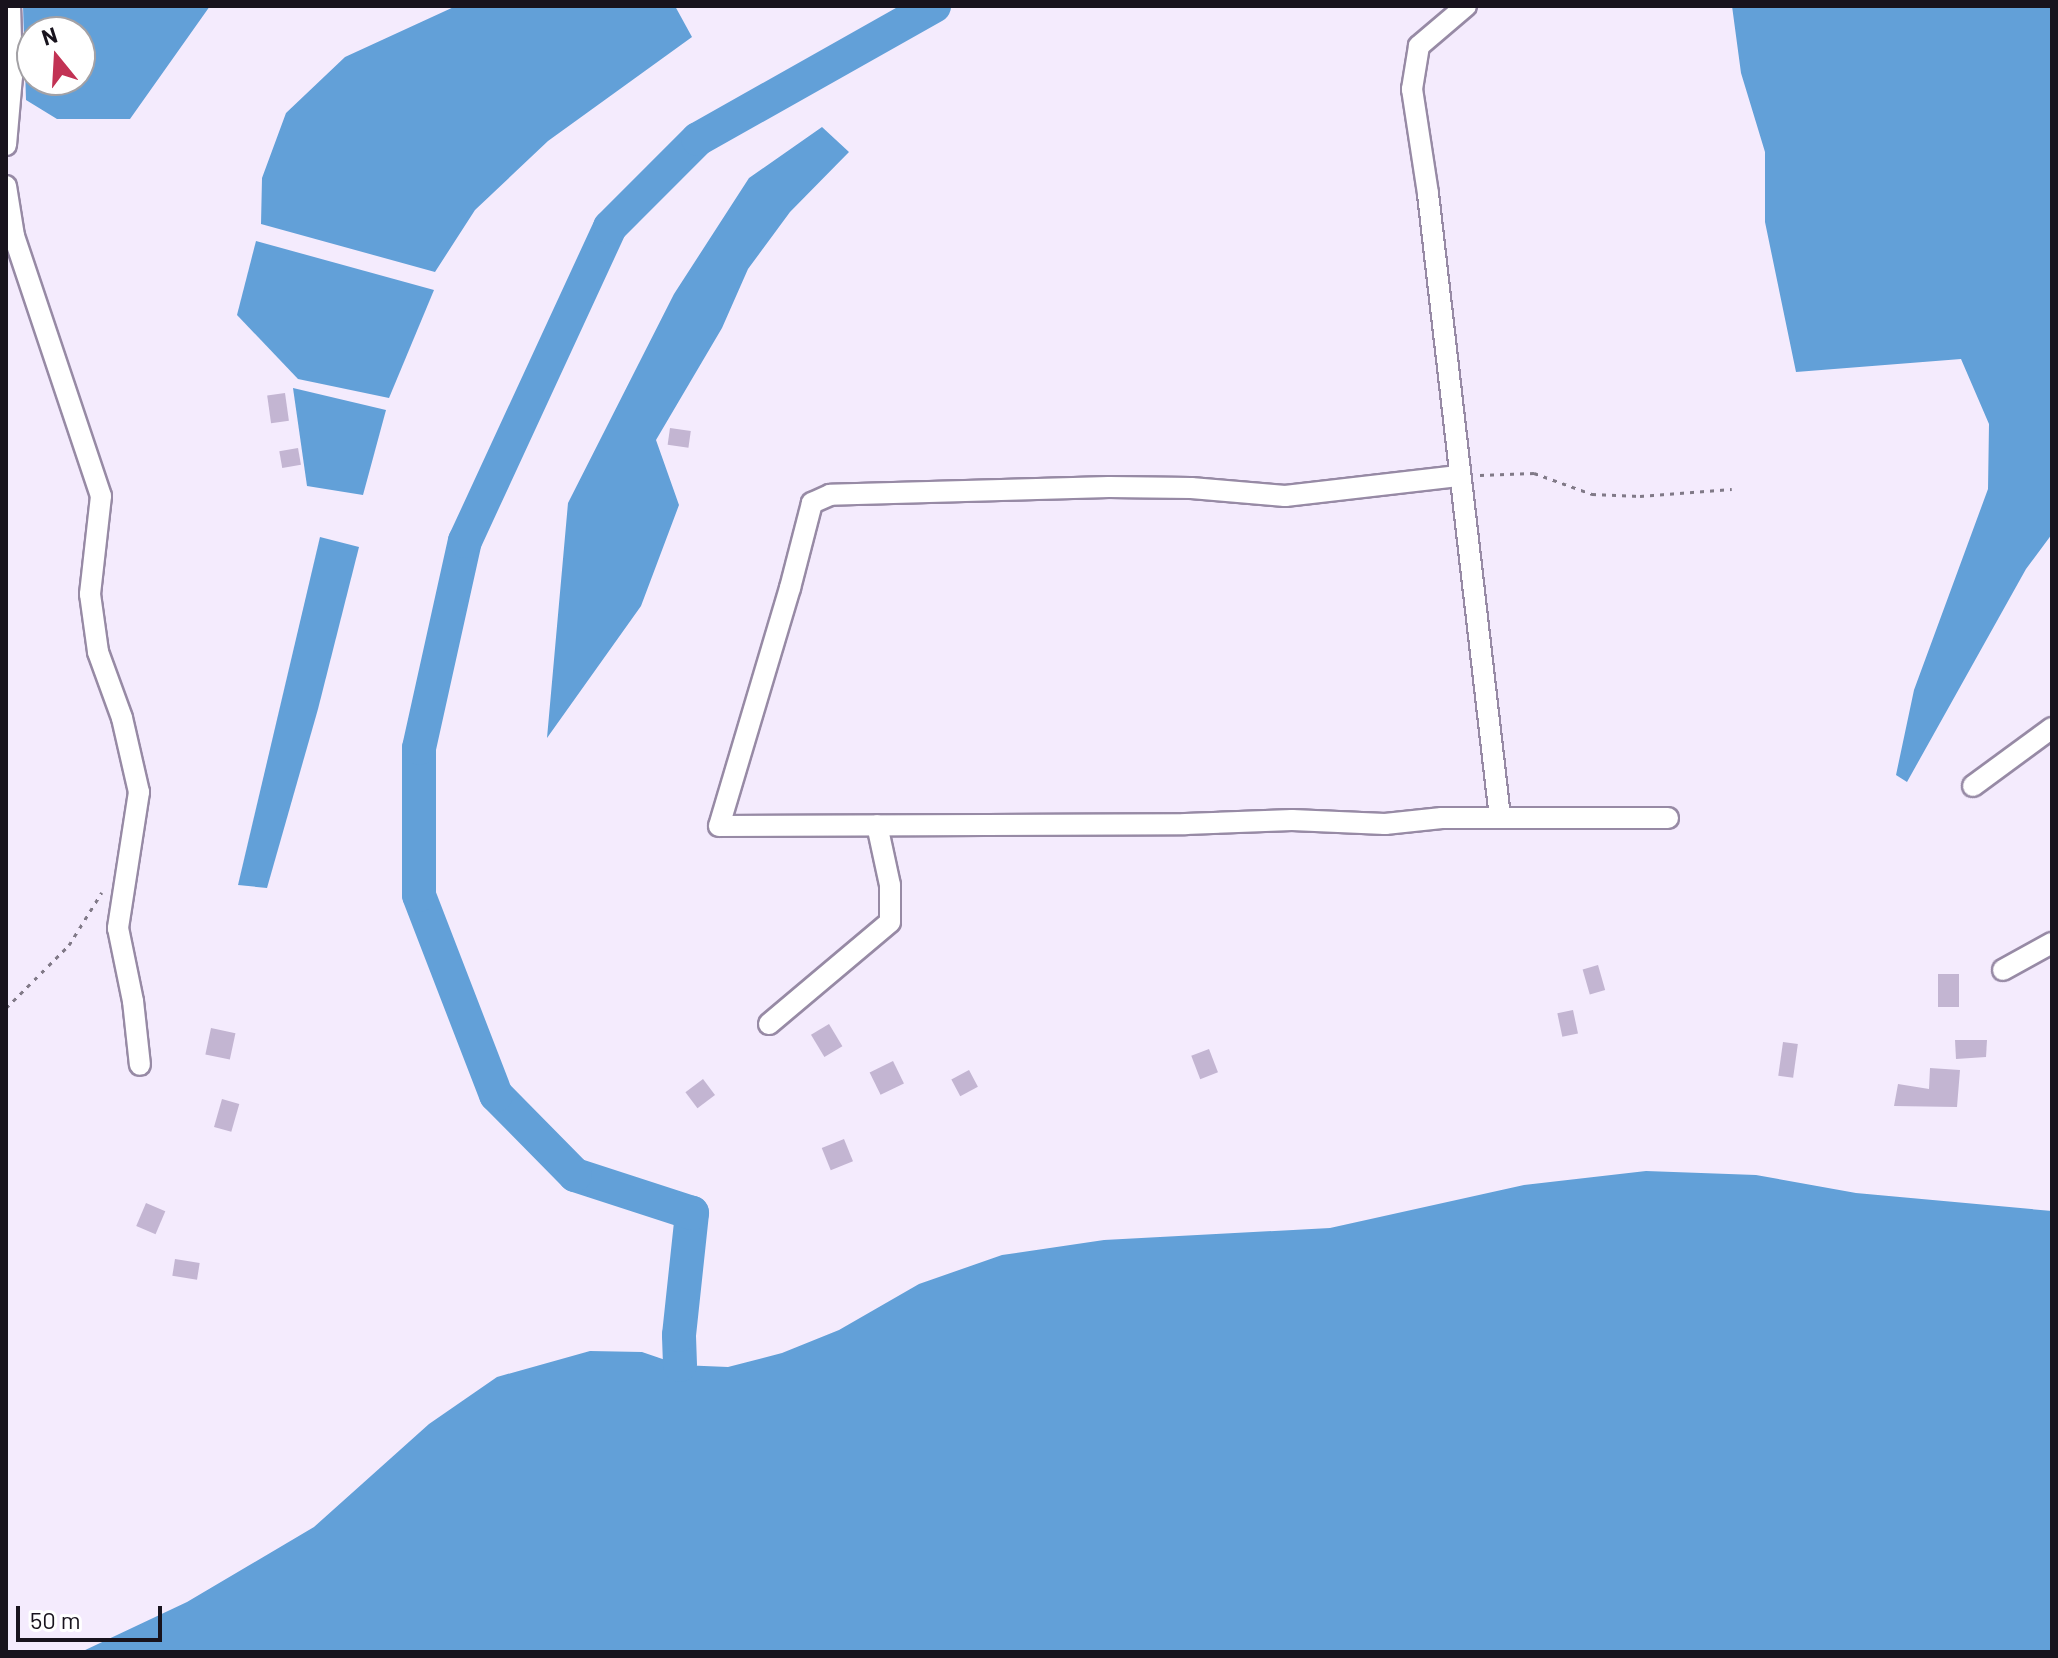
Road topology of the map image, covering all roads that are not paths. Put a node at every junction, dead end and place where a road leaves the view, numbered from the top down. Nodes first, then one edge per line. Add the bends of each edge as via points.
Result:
1 (10, 6) edge
2 (1466, 6) edge
3 (6, 145) edge
4 (6, 186) edge
5 (1458, 476) junction
6 (2052, 728) edge
7 (1973, 786) dead end
8 (1500, 817) junction
9 (1668, 818) dead end
10 (877, 825) junction
11 (2052, 943) edge
12 (2003, 970) dead end
13 (769, 1024) dead end
14 (140, 1065) dead end

1 - 3 street via 12,76
2 - 5 street via 1419,46 1412,89
4 - 14 street via 14,236 101,496 90,594 98,652 122,718 139,792 118,928
5 - 8 street
5 - 10 street via 1285,496 1109,487 830,495 812,503 719,826
6 - 7 street
8 - 9 street
8 - 10 street via 1385,824 1292,820
10 - 13 street via 890,885 890,922
11 - 12 street

